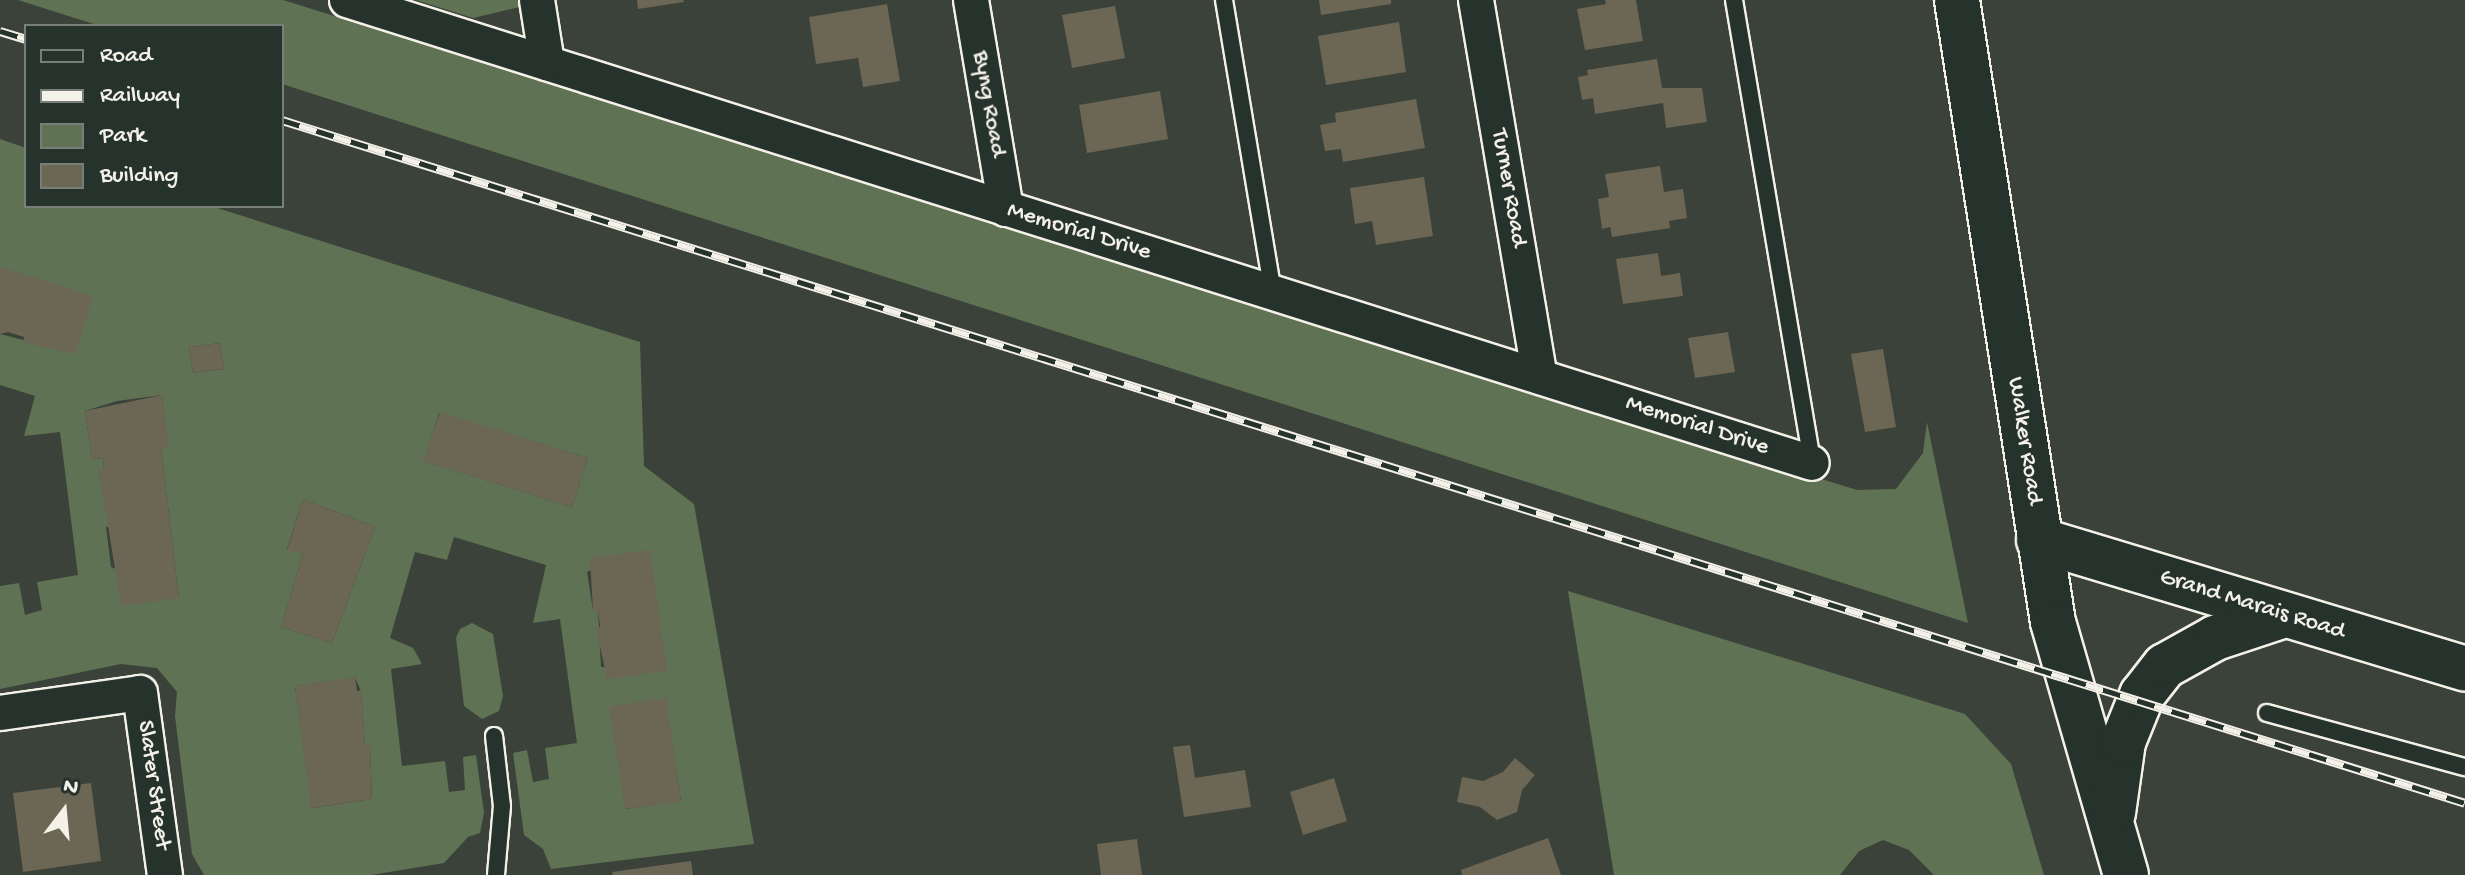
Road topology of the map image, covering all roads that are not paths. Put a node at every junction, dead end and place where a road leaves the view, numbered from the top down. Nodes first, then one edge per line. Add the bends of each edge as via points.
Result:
1 (347, 0) edge
2 (537, 0) edge
3 (971, 0) edge
4 (1224, 0) edge
5 (1476, 0) edge
6 (1734, 0) edge
7 (1957, 0) edge
8 (547, 63) junction
9 (1006, 209) junction
10 (1273, 293) junction
11 (1540, 377) junction
12 (1812, 463) joint
13 (2039, 540) junction
14 (2285, 615) junction
15 (2465, 669) edge
16 (0, 713) edge
17 (2267, 713) dead end
18 (494, 736) dead end
19 (2465, 767) edge
20 (2111, 827) junction
21 (165, 875) edge
22 (496, 875) edge
23 (2126, 875) edge

1 - 8 street, Memorial Drive
2 - 8 street
3 - 9 street, Byng Road
4 - 10 lane
5 - 11 street, Turner Road
6 - 12 lane
7 - 13 main road, Walker Road
8 - 9 street, Memorial Drive
9 - 10 street, Memorial Drive
10 - 11 street, Memorial Drive
11 - 12 street, Memorial Drive
13 - 14 main road, Grand Marais Road
13 - 20 main road, Walker Road via 2053,622
14 - 15 main road, Grand Marais Road
14 - 20 main road via 2215,638 2165,666 2142,695 2123,742
16 - 21 street, Slater Street via 140,693
17 - 19 lane
18 - 22 lane via 502,806
20 - 23 main road, Walker Road

